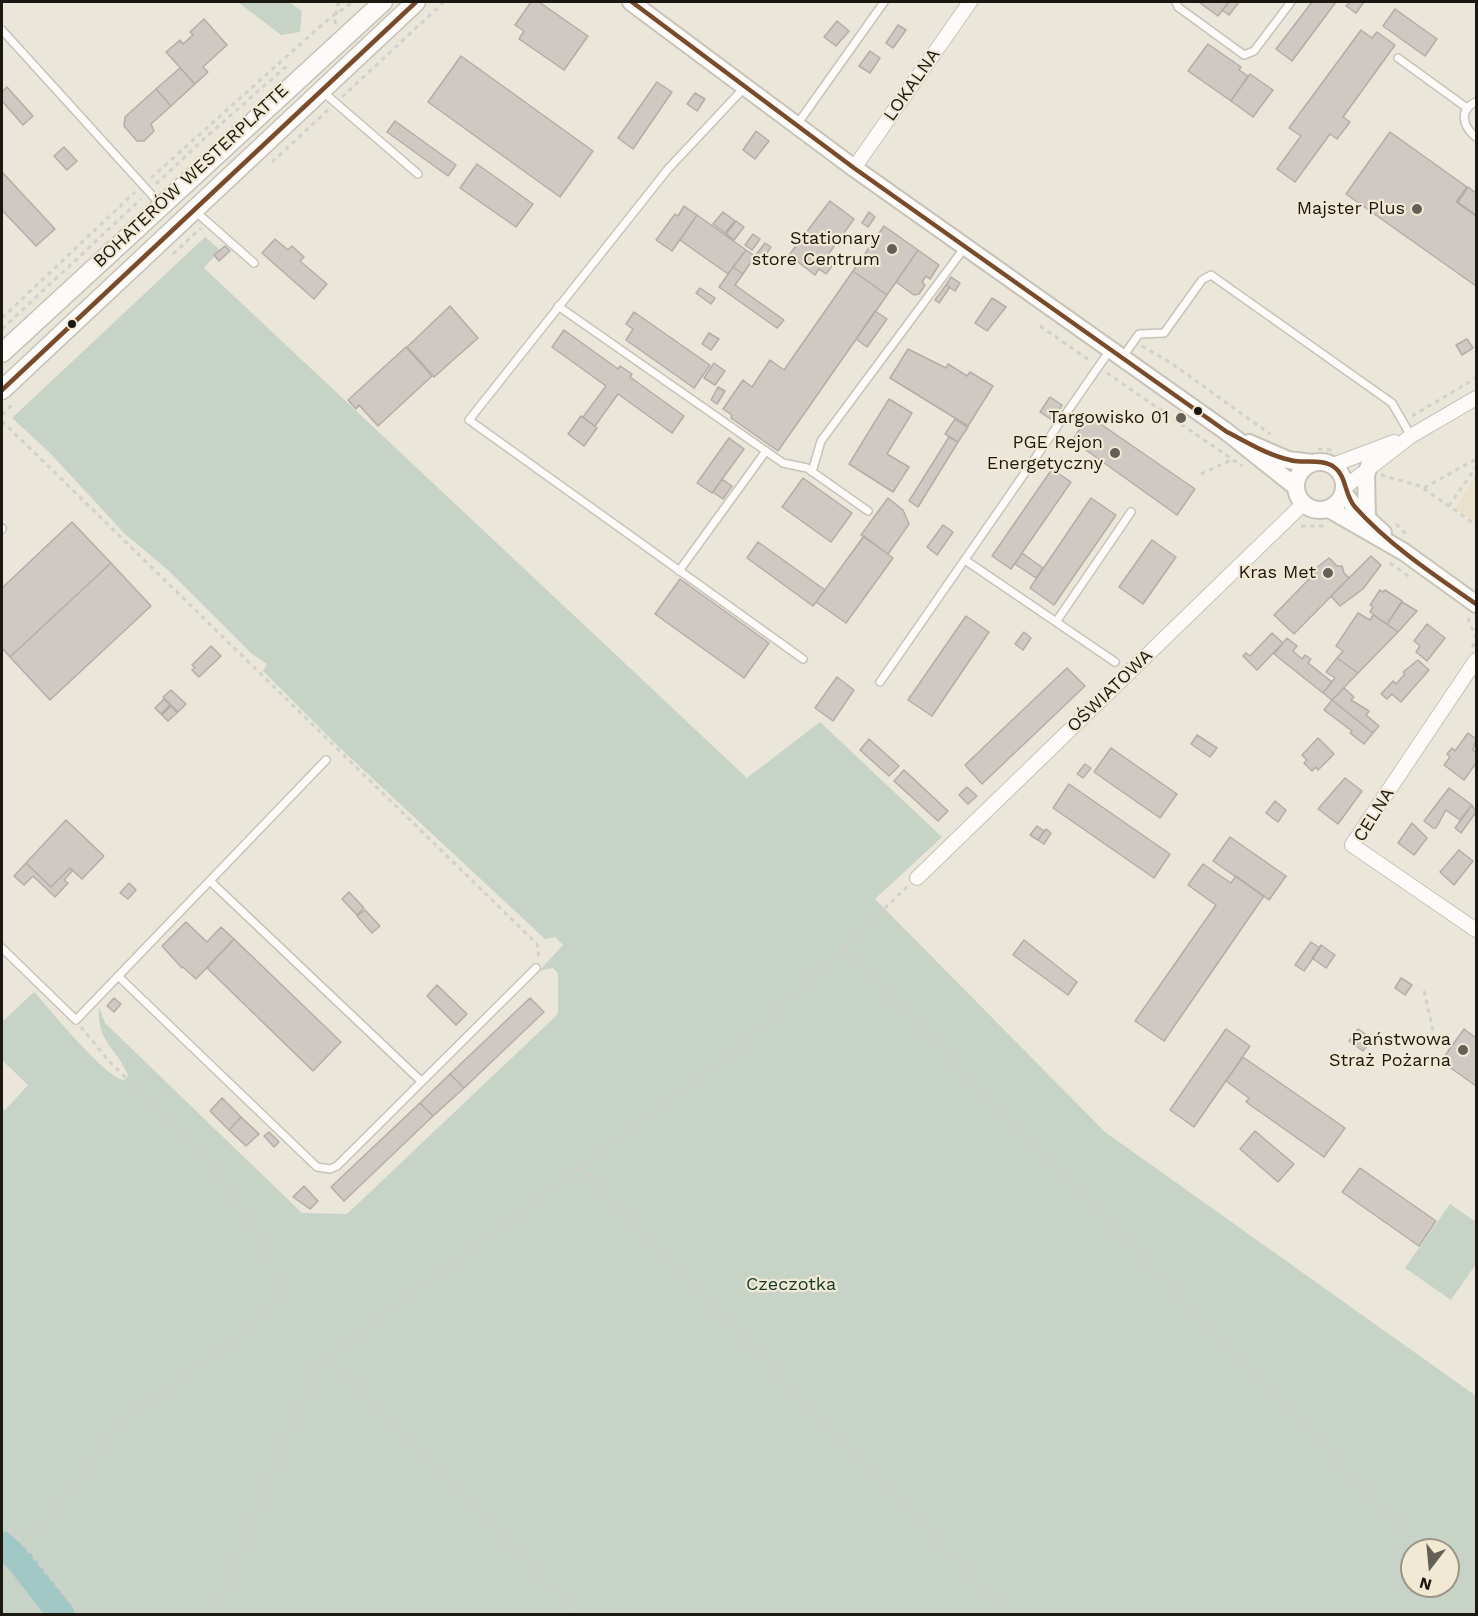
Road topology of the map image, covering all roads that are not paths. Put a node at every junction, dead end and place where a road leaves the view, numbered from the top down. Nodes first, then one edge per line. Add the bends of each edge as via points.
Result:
1 (383, 2) edge
2 (416, 2) edge
3 (884, 2) edge
4 (970, 2) edge
5 (1176, 2) edge
6 (1291, 2) edge
7 (633, 3) edge
8 (2, 30) edge
9 (1398, 58) dead end
10 (744, 88) junction
11 (321, 90) junction
12 (1476, 102) edge
13 (1467, 108) junction
14 (796, 126) junction
15 (1476, 137) edge
16 (854, 168) junction
17 (418, 174) dead end
18 (154, 198) junction
19 (201, 216) junction
20 (965, 247) junction
21 (254, 263) dead end
22 (558, 306) junction
23 (2, 353) edge
24 (1116, 354) junction
25 (9, 395) edge
26 (1476, 398) edge
27 (1227, 432) junction
28 (1411, 436) junction
29 (766, 451) junction
30 (1313, 456) junction
31 (1336, 458) junction
32 (1374, 470) junction
33 (812, 472) junction
34 (1296, 487) junction
35 (1345, 490) junction
36 (1303, 504) junction
37 (868, 511) dead end
38 (1131, 512) dead end
39 (1330, 517) junction
40 (1367, 518) junction
41 (1406, 544) junction
42 (965, 560) junction
43 (679, 571) junction
44 (1470, 610) edge
45 (1056, 622) junction
46 (1473, 657) edge
47 (803, 659) dead end
48 (1115, 662) dead end
49 (880, 682) dead end
50 (326, 760) dead end
51 (917, 878) road end
52 (210, 881) junction
53 (1476, 930) edge
54 (2, 948) edge
55 (536, 968) road end
56 (118, 976) junction
57 (420, 1082) junction

1 - 18 main road, BOHATERÓW WESTERPLATTE
2 - 11 main road, BOHATERÓW WESTERPLATTE
3 - 14 lane
4 - 16 street, LOKALNA
5 - 6 lane via 1244,55 1254,51
7 - 10 street
8 - 18 lane
9 - 13 lane
10 - 14 street
10 - 22 lane via 668,169
11 - 17 lane
11 - 19 main road, BOHATERÓW WESTERPLATTE
12 - 13 lane
13 - 15 lane via 1464,124
14 - 16 street
16 - 20 street
18 - 23 main road, BOHATERÓW WESTERPLATTE
19 - 21 lane
19 - 25 main road, BOHATERÓW WESTERPLATTE
20 - 24 street
20 - 33 lane via 821,441
22 - 29 lane
22 - 43 lane via 470,417 470,423
24 - 27 street
24 - 28 lane via 1143,333 1164,333 1202,280 1211,275 1392,403
24 - 42 lane via 1098,366
26 - 28 street
27 - 30 street via 1288,460
27 - 34 street
28 - 31 street
28 - 32 street
29 - 33 lane via 783,463
29 - 43 lane
30 - 31 street via 1323,462
30 - 34 street via 1298,475
31 - 35 street
32 - 35 street
32 - 40 street via 1366,475
33 - 37 lane
34 - 36 street
35 - 39 street
35 - 40 street
36 - 39 street
36 - 51 street, OŚWIATOWA
38 - 45 lane
39 - 41 street
40 - 41 street
41 - 44 street
42 - 45 lane
42 - 49 lane
43 - 47 lane
45 - 48 lane
46 - 53 street, CELNA via 1352,845
50 - 52 lane
52 - 56 lane
52 - 57 lane
54 - 56 lane via 75,1020
55 - 57 lane
56 - 57 lane via 317,1167 337,1166

